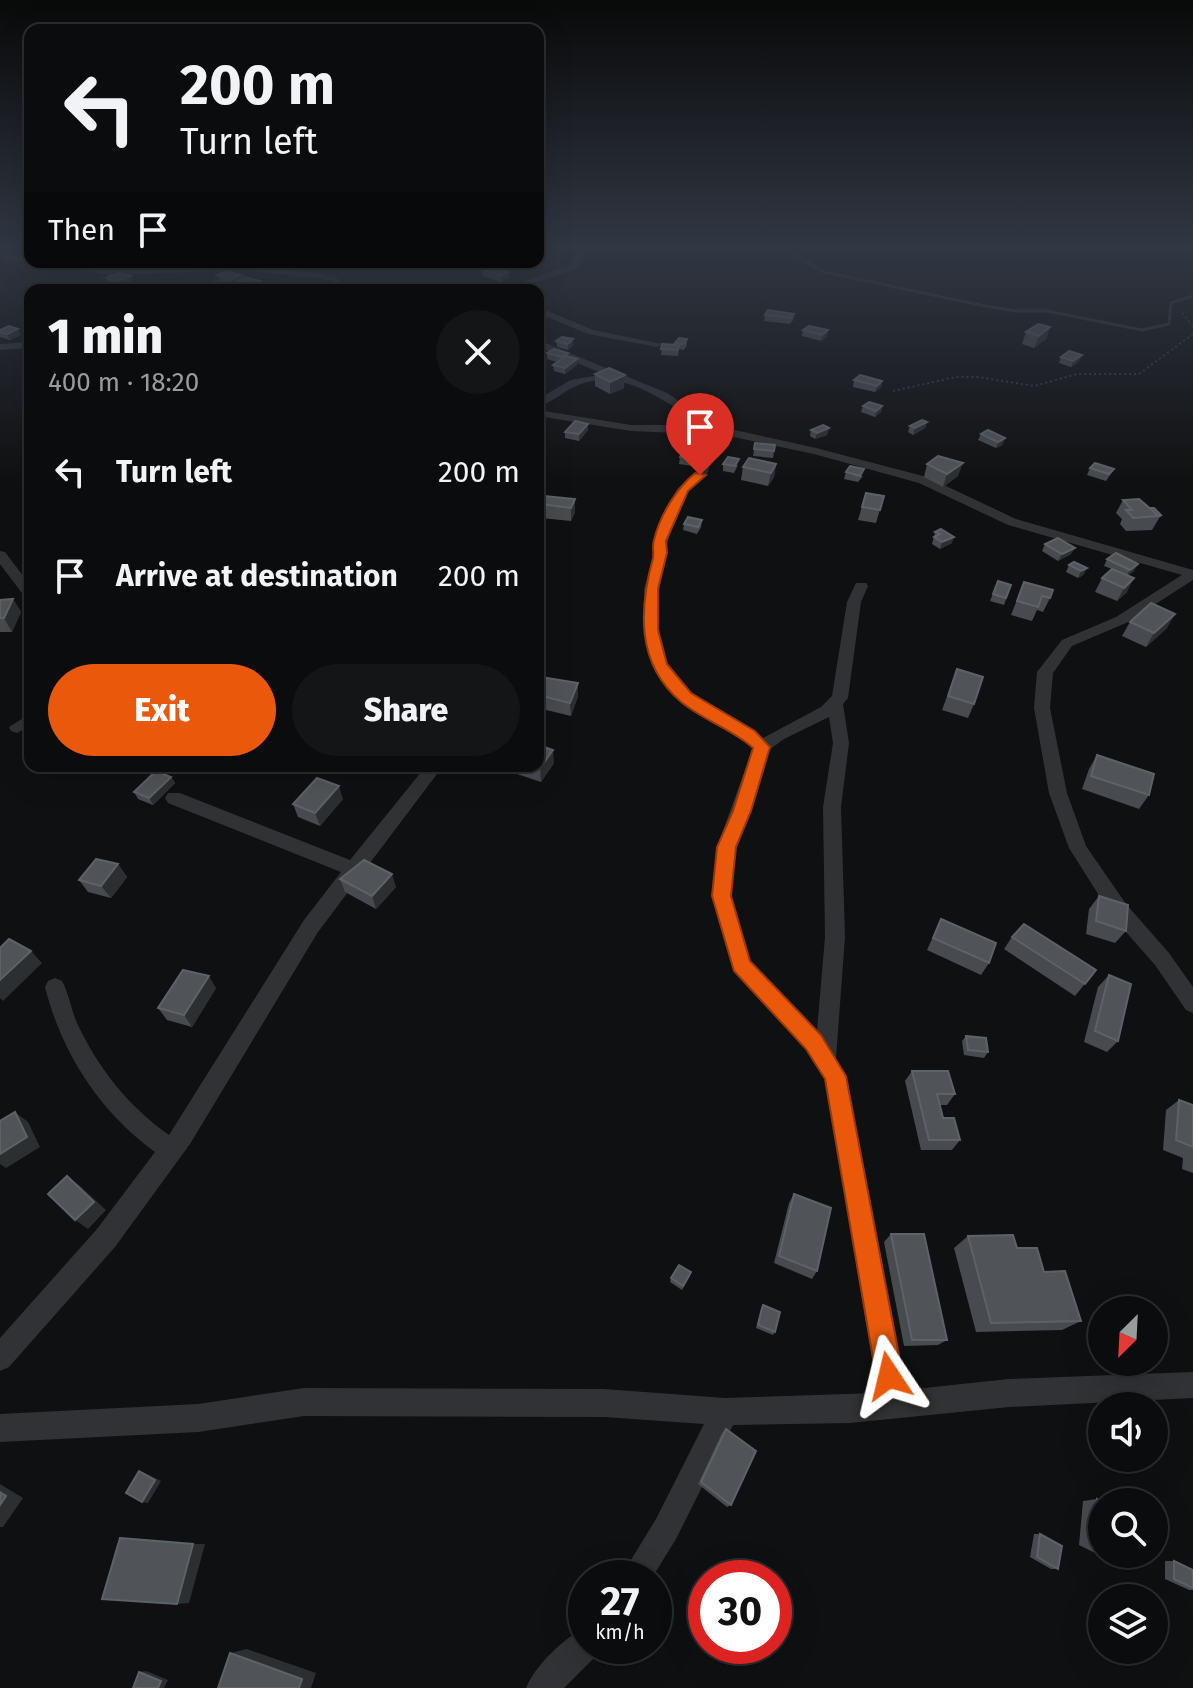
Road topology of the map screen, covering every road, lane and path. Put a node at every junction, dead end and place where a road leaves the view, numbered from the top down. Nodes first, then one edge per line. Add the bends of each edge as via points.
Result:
1 (578, 327) edge
2 (1193, 334) edge
3 (657, 344) dead end
4 (24, 345) edge
5 (544, 345) edge
6 (0, 347) edge
7 (616, 375) junction
8 (893, 391) dead end
9 (544, 400) edge
10 (544, 414) edge
11 (713, 429) junction
12 (732, 433) junction
13 (3, 561) edge
14 (1193, 574) edge
15 (861, 586) dead end
16 (24, 588) edge
17 (835, 703) junction
18 (762, 747) junction
19 (430, 772) edge
20 (174, 798) dead end
21 (353, 869) junction
22 (55, 987) dead end
23 (1193, 1004) edge
24 (825, 1059) junction
25 (171, 1150) junction
26 (0, 1358) edge
27 (1193, 1385) edge
28 (894, 1404) junction
29 (725, 1412) junction
30 (0, 1428) edge
31 (646, 1560) edge
32 (568, 1662) edge
33 (542, 1688) edge

1 - 3 street
2 - 8 path via 1139,374 1077,374 1034,386 956,377
4 - 6 street
5 - 7 street
7 - 9 street via 575,382
7 - 11 street via 663,395
10 - 11 street via 631,428
11 - 12 street
12 - 14 street via 893,471 1012,522
12 - 18 street via 711,450 700,475 683,489 660,541 651,589 651,630 660,666 686,697
13 - 16 street
14 - 23 street via 1121,620 1067,643 1045,672 1042,708 1058,793 1078,848
15 - 17 street
17 - 18 street
17 - 24 street via 841,743 832,807 835,937
18 - 24 street via 726,847 722,896 741,965
19 - 21 street
20 - 21 street
21 - 25 street via 311,926
22 - 25 street via 68,1027 104,1085 127,1116
24 - 28 street via 842,1102
25 - 26 street via 106,1238
27 - 28 street
28 - 29 street
29 - 30 street via 604,1403 304,1402 198,1418
29 - 31 street
32 - 33 street

